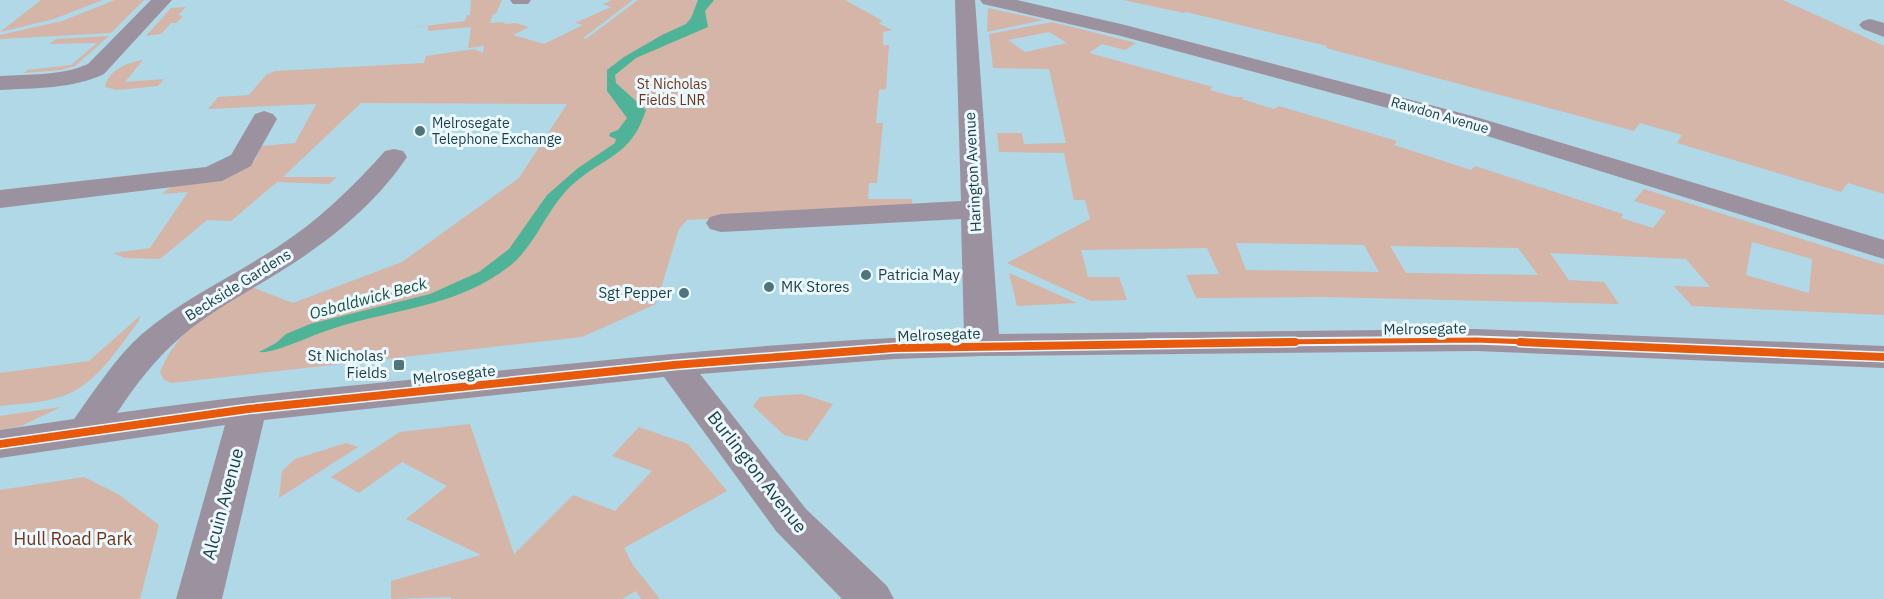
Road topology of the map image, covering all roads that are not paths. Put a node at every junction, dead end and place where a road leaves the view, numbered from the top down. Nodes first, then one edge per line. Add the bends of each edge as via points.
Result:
1 (162, 0) edge
2 (965, 0) edge
3 (990, 0) edge
4 (0, 83) edge
5 (264, 119) dead end
6 (385, 167) dead end
7 (0, 199) edge
8 (975, 209) junction
9 (721, 223) dead end
10 (1884, 250) edge
11 (982, 345) junction
12 (1884, 357) edge
13 (674, 365) junction
14 (248, 409) junction
15 (87, 430) junction
16 (0, 444) edge
17 (199, 599) edge
18 (871, 599) edge

1 - 4 street via 96,69 62,79
2 - 8 street, Harington Avenue
3 - 10 street, Rawdon Avenue via 1136,34 1467,122
5 - 7 street via 241,160 212,175
6 - 15 street, Beckside Gardens via 304,243 206,302 153,343 119,382
8 - 9 street
8 - 11 street, Harington Avenue
11 - 12 street, Melrosegate via 1476,340
11 - 13 street, Melrosegate
13 - 14 street, Melrosegate
13 - 18 street, Burlington Avenue via 791,520
14 - 15 street, Melrosegate
14 - 17 street, Alcuin Avenue
15 - 16 street, Melrosegate

